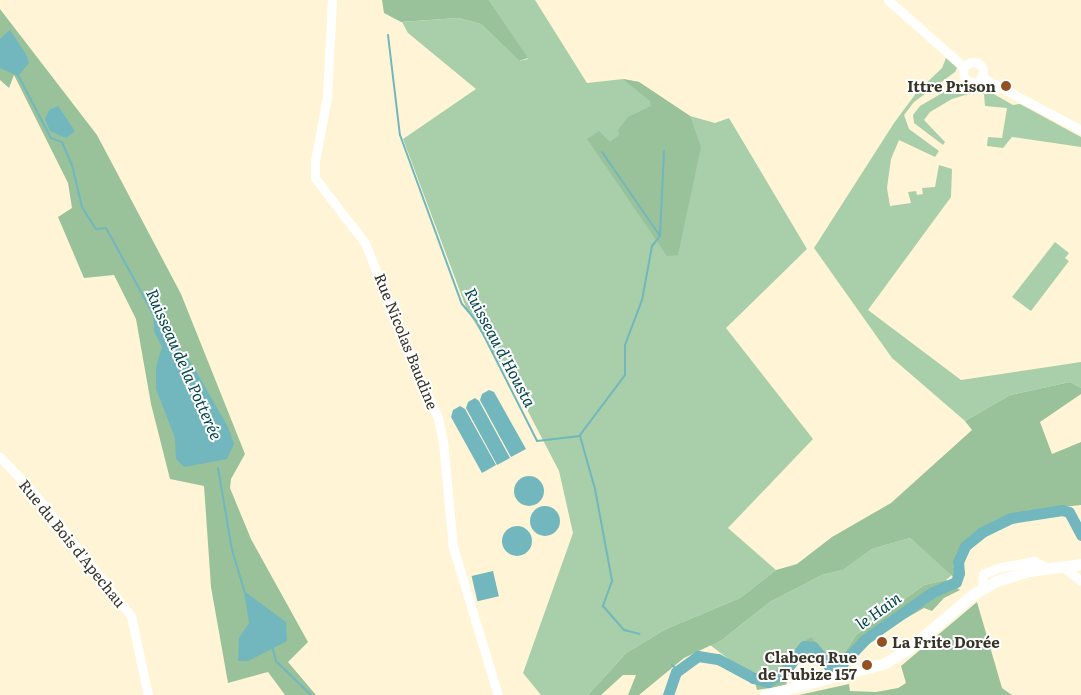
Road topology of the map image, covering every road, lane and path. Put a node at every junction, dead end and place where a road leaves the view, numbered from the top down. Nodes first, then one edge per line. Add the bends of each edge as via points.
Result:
1 (332, 0) edge
2 (888, 0) edge
3 (964, 67) junction
4 (981, 77) junction
5 (1081, 130) edge
6 (0, 457) edge
7 (1081, 564) edge
8 (1062, 566) junction
9 (1081, 582) edge
10 (148, 695) edge
11 (498, 695) edge
12 (765, 695) edge

1 - 11 street, Rue Nicolas Baudine via 328,87 315,178 365,243 438,418 453,547
2 - 3 street
3 - 4 street via 976,63 982,71
3 - 4 street via 963,75 968,81 975,82
4 - 5 street
6 - 10 street, Rue du Bois d'Apechau via 34,492 131,616
7 - 8 main road
8 - 9 street
8 - 12 main road via 1009,576 982,588 910,648 885,663

